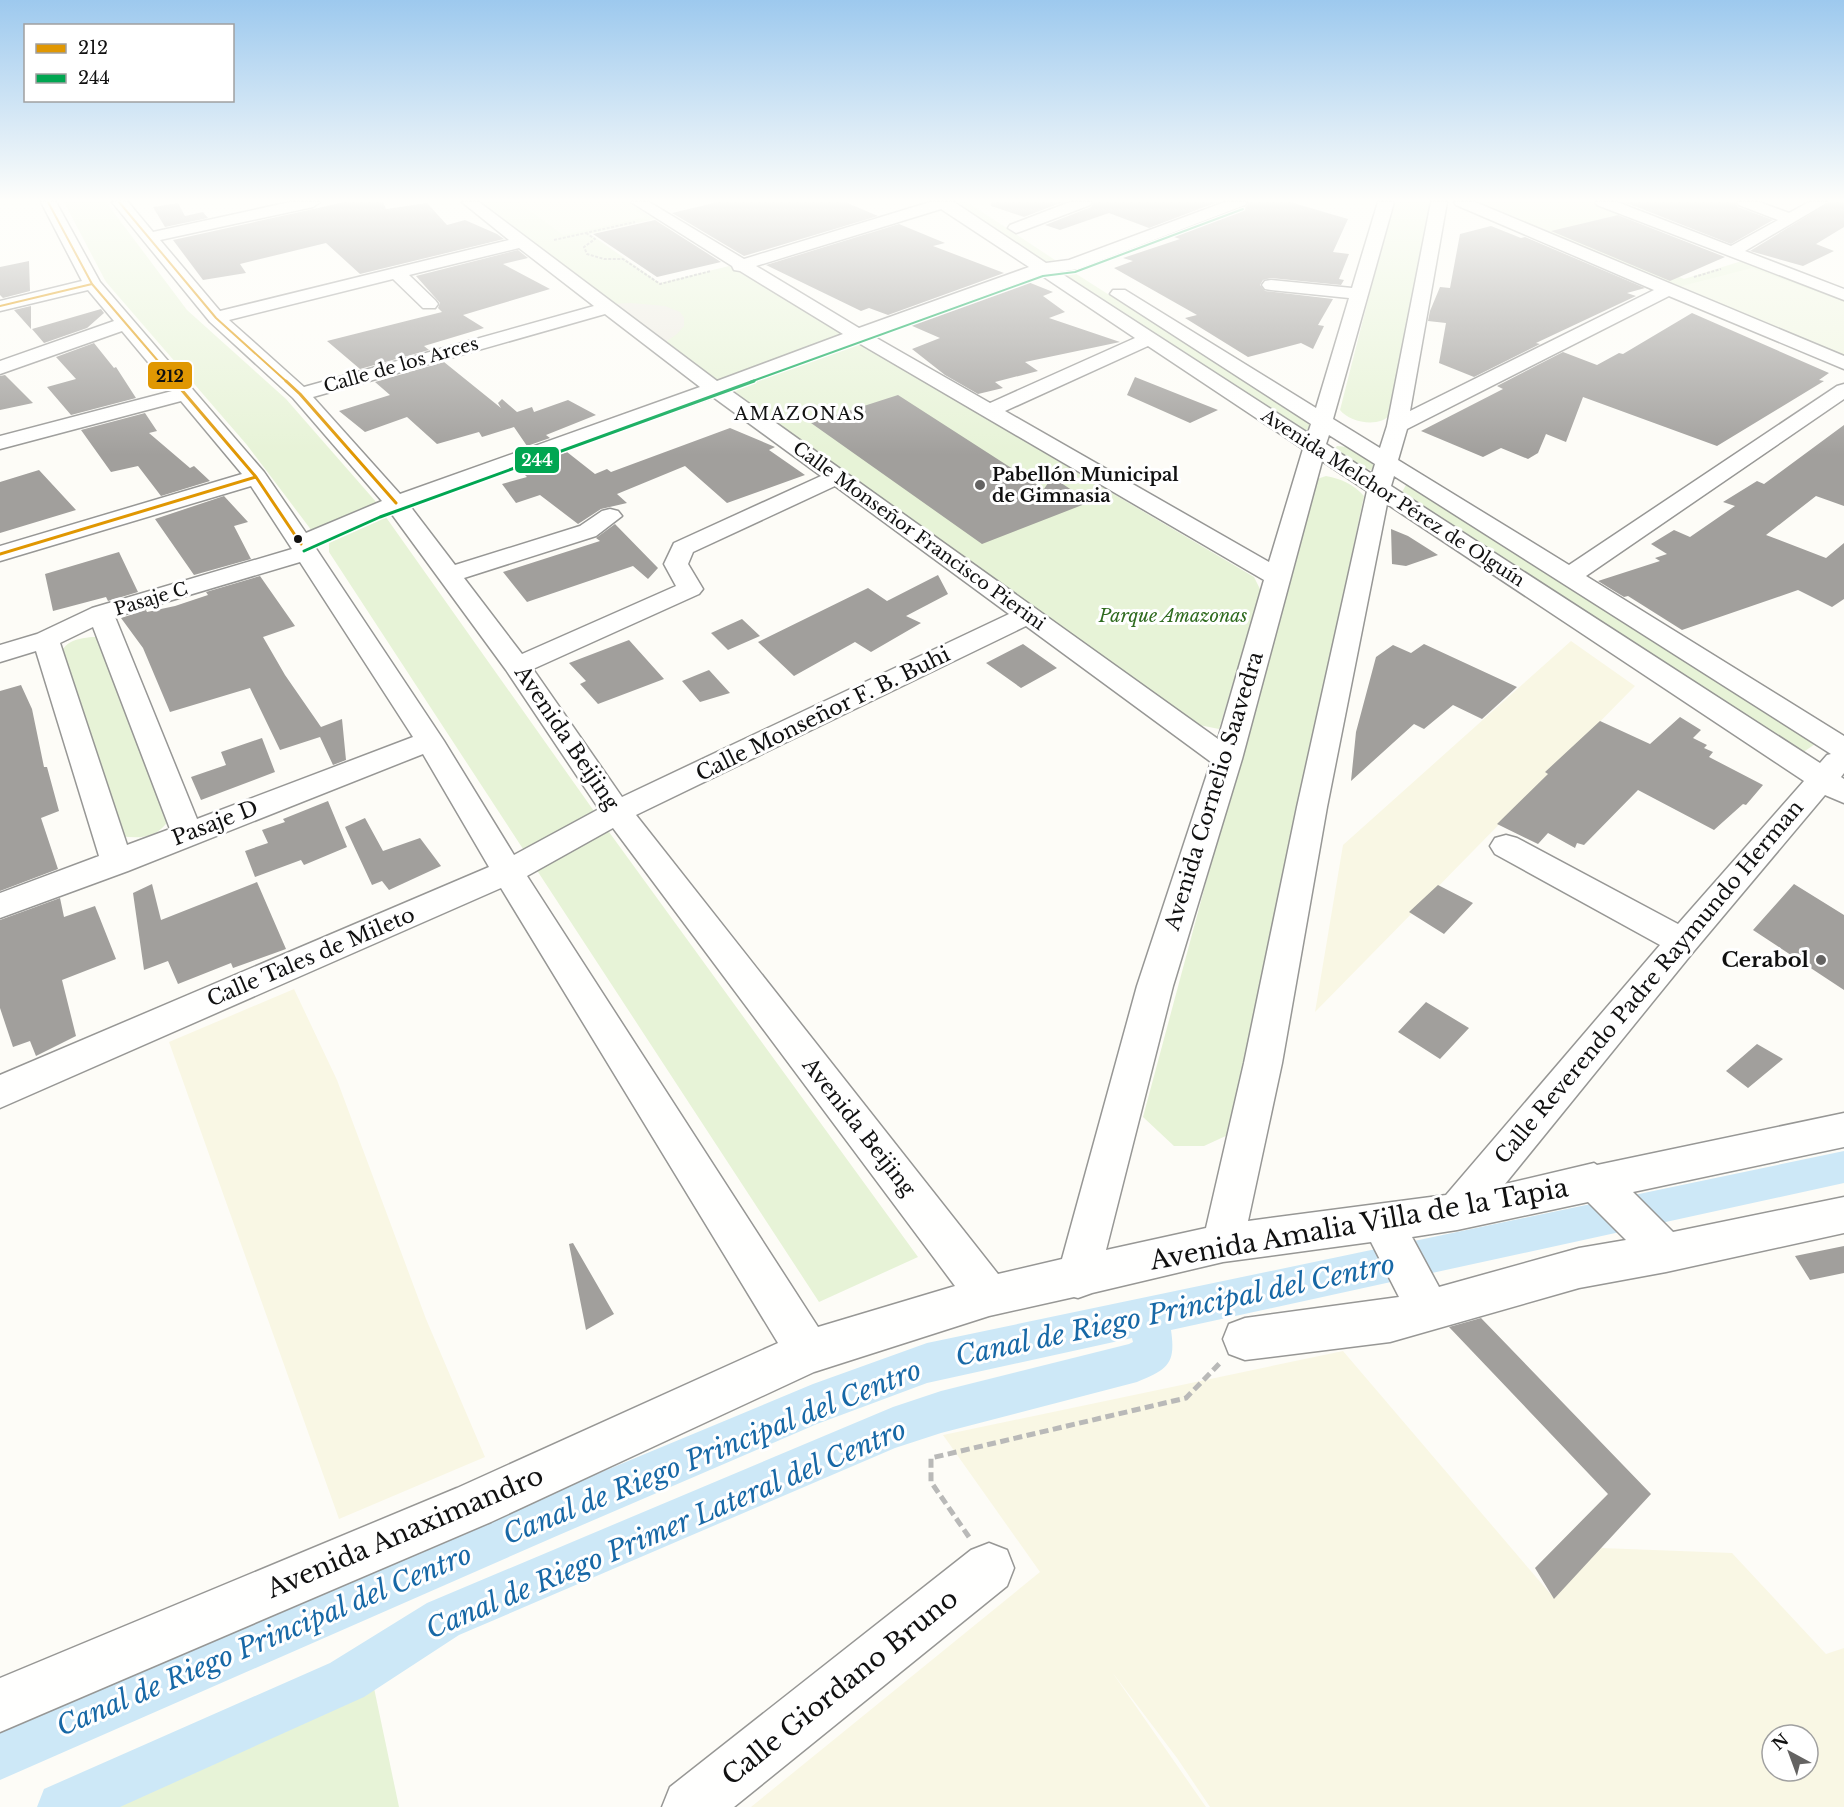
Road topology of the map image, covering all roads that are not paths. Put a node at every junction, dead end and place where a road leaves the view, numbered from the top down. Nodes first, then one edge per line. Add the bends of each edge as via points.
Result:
1 (82, 286) edge
2 (94, 286) edge
3 (189, 286) edge
4 (343, 286) edge
5 (411, 286) edge
6 (579, 286) edge
7 (766, 286) edge
8 (993, 286) edge
9 (1067, 286) edge
10 (1106, 286) edge
11 (1284, 286) edge
12 (1362, 286) edge
13 (1423, 286) edge
14 (1658, 286) edge
15 (1822, 286) edge
16 (1667, 290) junction
17 (1360, 294) junction
18 (1844, 295) edge
19 (429, 304) dead end
20 (0, 306) edge
21 (607, 308) junction
22 (216, 318) junction
23 (124, 324) junction
24 (857, 335) junction
25 (1148, 339) junction
26 (1844, 363) edge
27 (0, 368) edge
28 (715, 388) junction
29 (1844, 390) edge
30 (184, 393) junction
31 (300, 394) junction
32 (988, 411) junction
33 (1323, 421) junction
34 (1397, 426) junction
35 (0, 443) edge
36 (1315, 448) junction
37 (1386, 461) junction
38 (256, 477) junction
39 (836, 477) junction
40 (1379, 488) junction
41 (396, 503) junction
42 (610, 516) dead end
43 (304, 548) junction
44 (0, 554) edge
45 (449, 575) junction
46 (1569, 576) junction
47 (1277, 577) junction
48 (101, 613) junction
49 (1028, 615) junction
50 (46, 640) junction
51 (0, 654) edge
52 (517, 666) junction
53 (430, 741) junction
54 (1844, 749) edge
55 (1227, 759) junction
56 (1836, 775) edge
57 (617, 812) junction
58 (188, 833) junction
59 (1506, 846) dead end
60 (117, 863) junction
61 (508, 872) junction
62 (0, 906) edge
63 (1682, 942) junction
64 (0, 1092) edge
65 (1844, 1130) edge
66 (1605, 1193) junction
67 (1457, 1212) junction
68 (1844, 1215) edge
69 (1388, 1233) junction
70 (1223, 1243) junction
71 (1660, 1247) junction
72 (1078, 1278) junction
73 (989, 1296) junction
74 (1424, 1301) junction
75 (1245, 1339) road end
76 (808, 1352) junction
77 (989, 1568) road end
78 (0, 1706) edge
79 (690, 1807) edge

1 - 20 street
2 - 23 street
3 - 22 street, Avenida Beijing
4 - 22 street
5 - 19 street
6 - 21 street, Calle Monseñor Francisco Pierini
7 - 24 street
8 - 24 street, Pasaje C
9 - 25 street, Avenida Melchor Pérez de Olguín
10 - 33 street, Avenida Melchor Pérez de Olguín
11 - 17 street
12 - 17 street, Avenida Cornelio Saavedra
13 - 34 street
14 - 16 street
15 - 18 street
16 - 26 street
16 - 34 street
17 - 33 street, Avenida Cornelio Saavedra
21 - 28 street, Calle Monseñor Francisco Pierini
21 - 31 street, Calle de los Arces
22 - 31 street, Avenida Beijing
23 - 27 street
23 - 30 street
24 - 28 street, Pasaje C
24 - 32 street
25 - 32 street
25 - 36 street, Avenida Melchor Pérez de Olguín
28 - 39 street, Calle Monseñor Francisco Pierini
28 - 41 street, Pasaje C
29 - 46 street
30 - 35 street
30 - 38 street
31 - 41 street, Avenida Beijing
32 - 47 street
33 - 36 street, Avenida Cornelio Saavedra
33 - 37 street, Avenida Melchor Pérez de Olguín
34 - 37 street
36 - 40 street, Avenida Melchor Pérez de Olguín
36 - 47 street, Avenida Cornelio Saavedra
37 - 40 street
37 - 46 street, Avenida Melchor Pérez de Olguín
38 - 43 street
38 - 44 street
39 - 49 street, Calle Monseñor Francisco Pierini
39 - 52 street via 683,548 676,564 690,589
40 - 56 street, Avenida Melchor Pérez de Olguín
40 - 70 street
41 - 43 street, Pasaje C
41 - 45 street, Avenida Beijing
42 - 45 street via 588,531
43 - 48 street, Pasaje C
43 - 53 street
45 - 52 street, Avenida Beijing
46 - 54 street, Avenida Melchor Pérez de Olguín
47 - 55 street, Avenida Cornelio Saavedra
48 - 50 street, Pasaje C
48 - 58 street
49 - 55 street, Calle Monseñor Francisco Pierini
49 - 57 street, Calle Monseñor F. B. Buhi
50 - 51 street, Pasaje C
50 - 60 street
52 - 57 street, Avenida Beijing
53 - 58 street, Pasaje D
53 - 61 street
55 - 72 street, Avenida Cornelio Saavedra via 1155,986
56 - 63 street, Calle Reverendo Padre Raymundo Herman
57 - 61 street, Calle Tales de Mileto
57 - 73 street, Avenida Beijing
58 - 60 street, Pasaje D
59 - 63 street
60 - 62 street, Pasaje D
61 - 64 street, Calle Tales de Mileto
61 - 76 street
63 - 67 street, Calle Reverendo Padre Raymundo Herman
65 - 66 street, Avenida Amalia Villa de la Tapia
66 - 67 street, Avenida Amalia Villa de la Tapia
66 - 71 street
67 - 69 street, Avenida Amalia Villa de la Tapia
68 - 71 street
69 - 70 street, Avenida Amalia Villa de la Tapia
69 - 74 street
70 - 72 street, Avenida Amalia Villa de la Tapia
71 - 74 street
72 - 73 street, Avenida Amalia Villa de la Tapia
73 - 76 street, Avenida Amalia Villa de la Tapia
74 - 75 street via 1390,1321
76 - 78 street, Avenida Anaximandro via 474,1505
77 - 79 street, Calle Giordano Bruno

